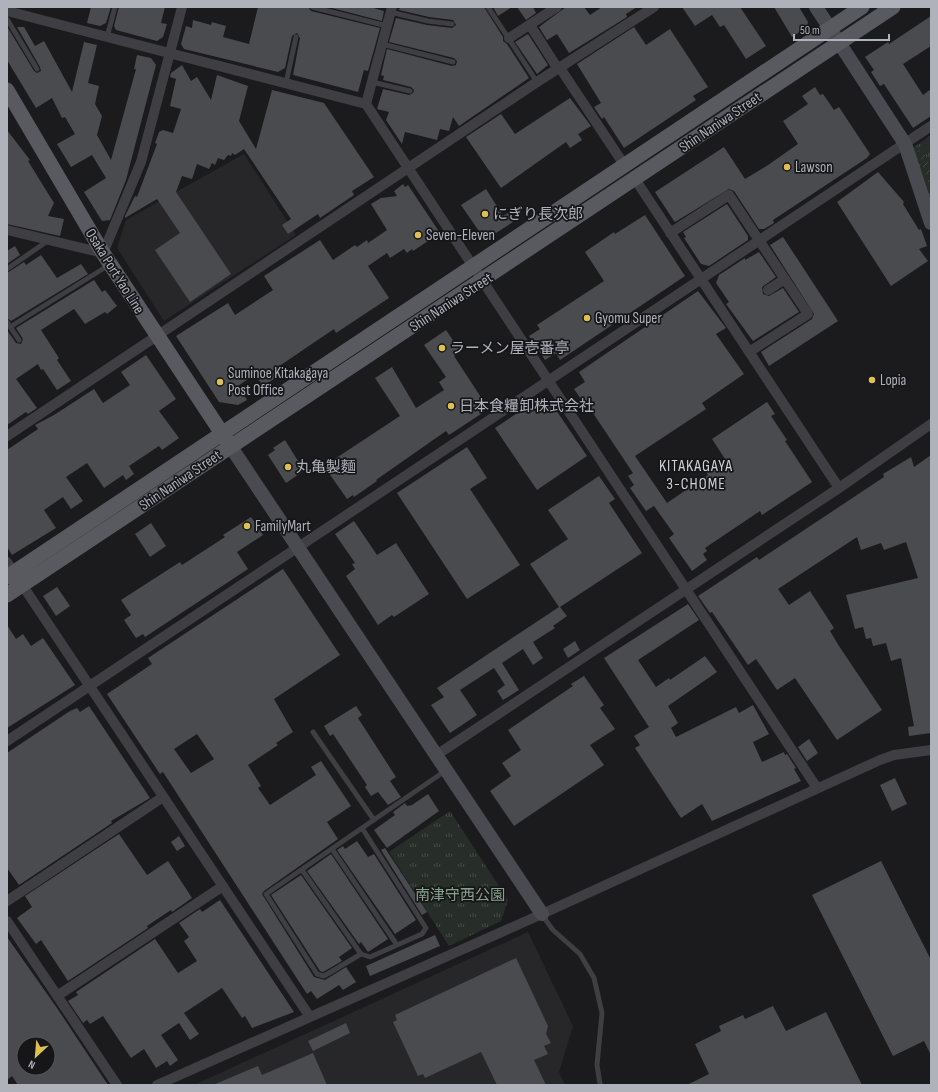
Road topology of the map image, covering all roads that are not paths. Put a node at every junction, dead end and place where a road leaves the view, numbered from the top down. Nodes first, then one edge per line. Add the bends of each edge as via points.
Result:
1 (115, 7) edge
2 (182, 7) edge
3 (312, 7) edge
4 (488, 7) edge
5 (557, 7) edge
6 (654, 7) edge
7 (816, 7) edge
8 (862, 7) edge
9 (893, 7) edge
10 (391, 9) edge
11 (7, 11) edge
12 (7, 19) edge
13 (452, 24) dead end
14 (530, 25) junction
15 (386, 26) junction
16 (830, 28) junction
17 (107, 37) junction
18 (296, 37) dead end
19 (509, 38) junction
20 (840, 42) junction
21 (382, 44) junction
22 (169, 53) junction
23 (453, 62) dead end
24 (559, 68) junction
25 (37, 69) dead end
26 (372, 82) junction
27 (537, 82) junction
28 (286, 83) junction
29 (7, 90) edge
30 (410, 91) dead end
31 (366, 104) junction
32 (931, 126) edge
33 (905, 144) junction
34 (625, 166) junction
35 (408, 169) junction
36 (635, 179) junction
37 (931, 223) edge
38 (7, 230) edge
39 (670, 233) junction
40 (49, 240) junction
41 (759, 240) junction
42 (107, 259) junction
43 (473, 267) junction
44 (7, 269) edge
45 (701, 279) junction
46 (785, 280) junction
47 (483, 281) junction
48 (768, 290) dead end
49 (8, 325) edge
50 (156, 335) junction
51 (19, 340) dead end
52 (749, 352) junction
53 (548, 380) junction
54 (931, 424) edge
55 (222, 433) junction
56 (7, 436) edge
57 (231, 446) junction
58 (839, 488) junction
59 (297, 548) junction
60 (9, 571) edge
61 (23, 585) junction
62 (687, 589) junction
63 (7, 595) edge
64 (89, 686) junction
65 (313, 732) dead end
66 (7, 740) edge
67 (931, 750) edge
68 (435, 756) junction
69 (445, 771) junction
70 (817, 788) junction
71 (163, 797) junction
72 (374, 820) junction
73 (362, 828) junction
74 (332, 849) junction
75 (302, 870) junction
76 (223, 886) junction
77 (7, 901) edge
78 (542, 914) junction
79 (7, 920) edge
80 (397, 945) junction
81 (361, 954) junction
82 (57, 996) junction
83 (310, 1017) junction
84 (600, 1084) edge
85 (117, 1085) edge
86 (157, 1085) edge

1 - 17 lane
2 - 22 street
3 - 15 lane
4 - 19 lane
5 - 14 street
6 - 24 street
7 - 16 street
8 - 16 main road, Shin Naniwa Street
9 - 20 main road, Shin Naniwa Street
10 - 13 lane via 428,21
10 - 15 street
11 - 17 street
12 - 25 lane
14 - 19 street
14 - 24 street
15 - 21 street
16 - 20 street
16 - 34 main road, Shin Naniwa Street
17 - 22 street
18 - 28 lane
19 - 27 lane
20 - 33 street
20 - 36 main road, Shin Naniwa Street
21 - 23 lane
21 - 26 street
22 - 28 street
22 - 42 street via 141,162
24 - 27 street
24 - 34 street
26 - 30 lane
26 - 31 street
27 - 35 street
28 - 31 street
29 - 42 main road, Osaka Port Yao Line
31 - 35 street
32 - 33 street
33 - 37 street
33 - 41 street
34 - 43 main road, Shin Naniwa Street
35 - 43 street
35 - 50 street
36 - 39 street
36 - 47 main road, Shin Naniwa Street
38 - 40 street
39 - 41 street via 729,195
39 - 45 street
40 - 42 street
40 - 44 lane
41 - 45 street
41 - 46 street
42 - 49 lane
42 - 50 main road, Osaka Port Yao Line
43 - 47 street
43 - 55 main road, Shin Naniwa Street
45 - 52 street
45 - 53 street
46 - 48 street
46 - 52 street via 808,314
47 - 53 street
47 - 57 main road, Shin Naniwa Street
49 - 51 lane
50 - 55 main road, Osaka Port Yao Line
50 - 56 street
52 - 58 street
53 - 59 street
53 - 62 street
54 - 58 street
55 - 57 main road, Osaka Port Yao Line
55 - 60 main road, Shin Naniwa Street
57 - 59 street
57 - 61 main road, Shin Naniwa Street
58 - 62 street
59 - 64 street
59 - 68 street
60 - 61 street
61 - 63 main road, Shin Naniwa Street
61 - 64 street
62 - 68 street
62 - 70 street
64 - 66 street
64 - 71 street
65 - 72 lane
67 - 70 street via 886,757
68 - 69 street
69 - 72 lane
69 - 78 street
70 - 78 street
71 - 76 street
71 - 77 street
72 - 73 lane
73 - 74 lane
73 - 80 lane via 426,928 422,934
74 - 75 lane
74 - 80 lane
75 - 81 lane
75 - 81 lane via 266,894 318,974 324,976
76 - 82 street
76 - 83 street
78 - 83 street
78 - 84 lane via 553,930 580,954 594,978 602,1013 597,1065
79 - 82 street
80 - 81 lane via 370,958
82 - 85 street
83 - 86 street

